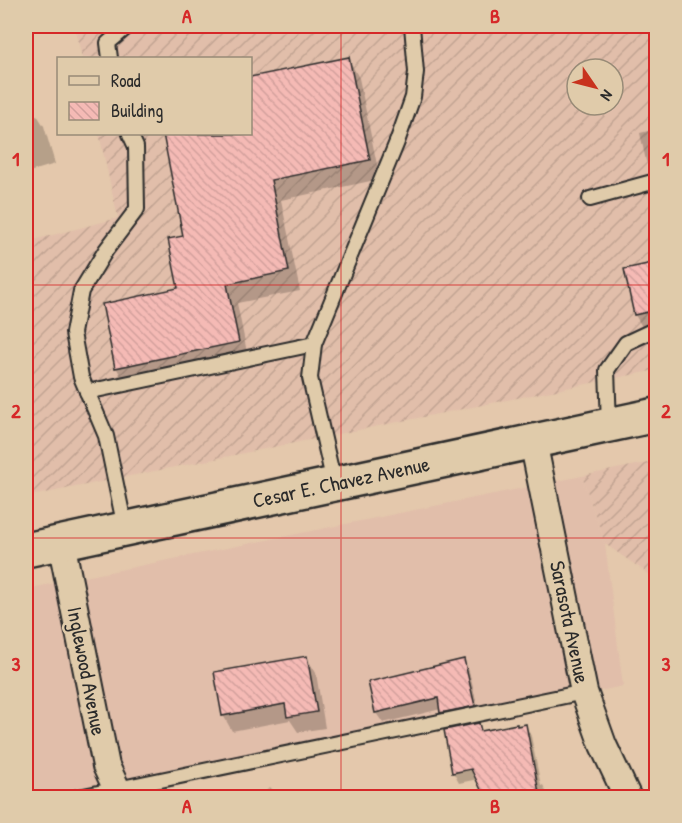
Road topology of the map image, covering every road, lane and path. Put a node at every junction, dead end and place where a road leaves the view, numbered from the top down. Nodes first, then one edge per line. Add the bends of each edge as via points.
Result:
1 (128, 26) edge
2 (412, 26) edge
3 (110, 57) edge
4 (130, 135) edge
5 (657, 181) edge
6 (590, 199) dead end
7 (657, 329) edge
8 (314, 344) junction
9 (87, 392) junction
10 (657, 415) edge
11 (609, 424) junction
12 (532, 441) junction
13 (334, 483) junction
14 (125, 528) junction
15 (61, 542) junction
16 (26, 550) edge
17 (584, 692) junction
18 (118, 793) edge
19 (74, 798) edge
20 (628, 798) edge

1 - 3 lane via 108,43
2 - 8 lane via 416,72 413,97
4 - 9 lane via 136,147 136,209 81,291 73,333
5 - 6 lane
7 - 11 lane via 626,343 607,370
8 - 9 lane
8 - 13 lane via 310,378
9 - 14 lane via 106,436
10 - 11 main road, Cesar E. Chavez Avenue
11 - 12 main road, Cesar E. Chavez Avenue
12 - 13 main road, Cesar E. Chavez Avenue
12 - 17 street, Sarasota Avenue
13 - 14 main road, Cesar E. Chavez Avenue
14 - 15 main road, Cesar E. Chavez Avenue
15 - 16 main road, Cesar E. Chavez Avenue
15 - 18 street, Inglewood Avenue via 106,766
17 - 18 lane
17 - 20 street, Sarasota Avenue
18 - 19 lane

